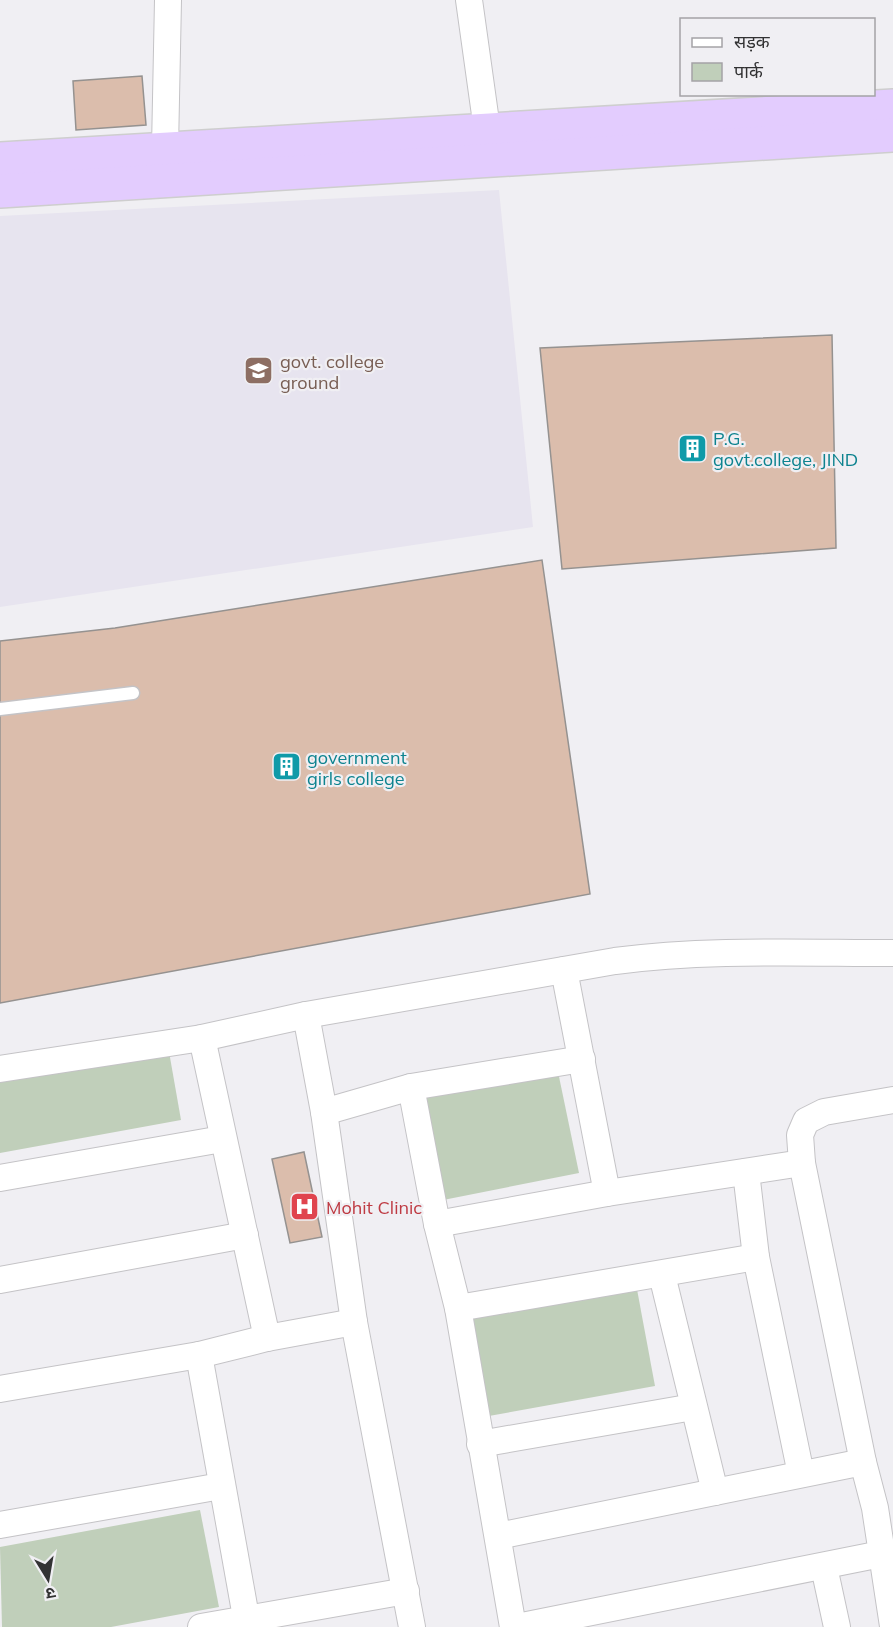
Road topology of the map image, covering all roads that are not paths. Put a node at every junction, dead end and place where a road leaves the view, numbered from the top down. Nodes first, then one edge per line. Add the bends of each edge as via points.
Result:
1 (168, 0) edge
2 (469, 0) edge
3 (893, 106) edge
4 (487, 129) junction
5 (893, 135) edge
6 (165, 148) junction
7 (0, 159) edge
8 (0, 191) edge
9 (133, 693) dead end
10 (0, 709) edge
11 (893, 953) edge
12 (564, 970) junction
13 (306, 1015) junction
14 (202, 1038) junction
15 (582, 1059) junction
16 (0, 1069) edge
17 (411, 1087) junction
18 (893, 1100) edge
19 (324, 1112) junction
20 (222, 1139) junction
21 (802, 1163) junction
22 (746, 1172) junction
23 (0, 1178) edge
24 (607, 1193) junction
25 (437, 1224) junction
26 (245, 1235) junction
27 (756, 1257) junction
28 (662, 1275) junction
29 (0, 1280) edge
30 (458, 1308) junction
31 (354, 1322) junction
32 (267, 1338) junction
33 (199, 1356) junction
34 (0, 1389) edge
35 (693, 1407) junction
36 (480, 1444) junction
37 (863, 1462) junction
38 (801, 1474) junction
39 (221, 1486) junction
40 (716, 1492) junction
41 (884, 1506) edge
42 (0, 1525) edge
43 (498, 1536) junction
44 (881, 1554) junction
45 (824, 1567) junction
46 (405, 1591) junction
47 (246, 1617) junction
48 (523, 1626) edge
49 (893, 1626) edge
50 (201, 1627) edge
51 (412, 1627) edge
52 (837, 1627) edge

1 - 6 street
2 - 4 street
3 - 4 highway
4 - 6 highway
5 - 8 highway
6 - 7 highway
9 - 10 lane
11 - 12 street via 659,956
12 - 13 street
12 - 15 street
13 - 14 street
13 - 19 street
14 - 16 street
14 - 20 street
15 - 17 street
15 - 24 street
17 - 19 street
17 - 25 street
18 - 21 street via 824,1113 806,1121 800,1135
19 - 31 street
20 - 23 street
20 - 26 street
21 - 22 street
21 - 37 street
22 - 24 street
22 - 27 street
24 - 25 street
25 - 30 street
26 - 29 street
26 - 32 street
27 - 28 street
27 - 38 street
28 - 30 street
28 - 35 street
30 - 36 street
31 - 32 street
31 - 46 street
32 - 33 street
33 - 34 street
33 - 39 street
35 - 36 street
35 - 40 street
36 - 43 street
37 - 38 street
37 - 41 street
38 - 40 street
39 - 42 street
39 - 47 street
40 - 43 street
41 - 44 street
43 - 48 street
44 - 45 street
44 - 49 street
45 - 48 street
45 - 52 street
46 - 47 street
46 - 51 street
47 - 50 street

